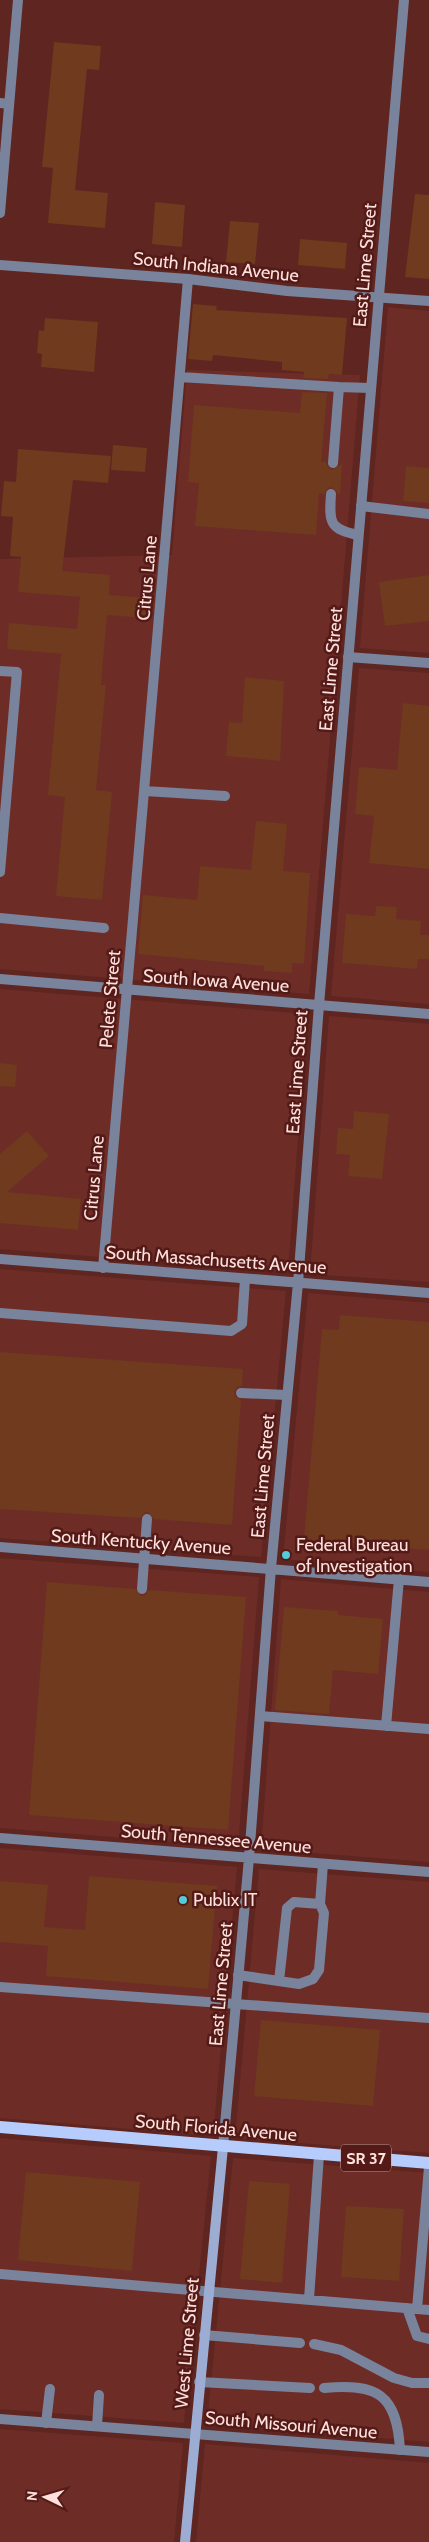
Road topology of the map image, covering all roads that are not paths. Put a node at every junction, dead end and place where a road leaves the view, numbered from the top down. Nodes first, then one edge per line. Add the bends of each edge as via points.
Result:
1 (18, 0) edge
2 (404, 0) edge
3 (4, 104) edge
4 (0, 213) edge
5 (0, 265) edge
6 (188, 279) junction
7 (378, 297) junction
8 (429, 301) edge
9 (180, 377) junction
10 (339, 387) junction
11 (370, 388) junction
12 (333, 463) dead end
13 (331, 494) dead end
14 (361, 506) junction
15 (429, 514) edge
16 (358, 534) junction
17 (348, 657) junction
18 (429, 663) edge
19 (0, 671) edge
20 (145, 791) junction
21 (224, 796) dead end
22 (2, 816) edge
23 (0, 872) edge
24 (137, 879) joint
25 (0, 918) edge
26 (104, 928) dead end
27 (0, 979) edge
28 (127, 990) junction
29 (319, 1005) junction
30 (429, 1014) edge
31 (116, 1121) joint
32 (0, 1259) edge
33 (103, 1268) junction
34 (245, 1278) junction
35 (298, 1282) junction
36 (429, 1293) edge
37 (0, 1313) edge
38 (241, 1393) dead end
39 (287, 1396) junction
40 (147, 1519) dead end
41 (0, 1548) edge
42 (271, 1568) junction
43 (399, 1579) junction
44 (429, 1582) edge
45 (142, 1589) dead end
46 (260, 1716) junction
47 (386, 1726) junction
48 (429, 1729) edge
49 (0, 1838) edge
50 (249, 1858) junction
51 (324, 1864) junction
52 (429, 1872) edge
53 (320, 1904) junction
54 (238, 1976) junction
55 (279, 1981) junction
56 (0, 1987) edge
57 (236, 2004) junction
58 (429, 2018) edge
59 (0, 2127) edge
60 (223, 2147) junction
61 (319, 2155) junction
62 (429, 2163) edge
63 (429, 2167) edge
64 (0, 2274) edge
65 (208, 2291) junction
66 (309, 2299) junction
67 (412, 2309) junction
68 (429, 2310) edge
69 (204, 2335) junction
70 (429, 2339) edge
71 (300, 2343) dead end
72 (314, 2344) dead end
73 (199, 2382) junction
74 (429, 2383) edge
75 (310, 2388) dead end
76 (324, 2388) dead end
77 (50, 2390) dead end
78 (99, 2395) dead end
79 (0, 2419) edge
80 (46, 2423) junction
81 (97, 2426) junction
82 (195, 2433) junction
83 (400, 2450) junction
84 (429, 2452) edge
85 (185, 2542) edge

1 - 3 street
2 - 7 street, East Lime Street
3 - 4 street
5 - 6 street, South Indiana Avenue
6 - 7 street, South Indiana Avenue via 287,291
6 - 9 street, Citrus Lane
7 - 8 street, South Indiana Avenue
7 - 11 street, East Lime Street
9 - 10 street
9 - 20 street, Citrus Lane
10 - 11 street
10 - 12 street
11 - 14 street, East Lime Street
13 - 16 street via 332,524 343,532
14 - 15 street
14 - 16 street, East Lime Street
16 - 17 street, East Lime Street
17 - 18 street
17 - 29 street, East Lime Street
19 - 22 street via 17,672
20 - 21 street
20 - 24 street, Citrus Lane
22 - 23 street
24 - 28 street, Pelete Street
25 - 26 street
27 - 28 street, South Iowa Avenue
28 - 29 street, South Iowa Avenue
28 - 31 street, Pelete Street
29 - 30 street, South Iowa Avenue
29 - 35 street, East Lime Street
31 - 33 street, Citrus Lane
32 - 33 street, South Massachusetts Avenue
33 - 34 street, South Massachusetts Avenue
34 - 35 street, South Massachusetts Avenue
34 - 37 street via 242,1324 231,1331
35 - 36 street, South Massachusetts Avenue
35 - 39 street, East Lime Street
38 - 39 street
39 - 42 street, East Lime Street
40 - 45 street, bridge
41 - 42 street, South Kentucky Avenue
42 - 43 street, South Kentucky Avenue
42 - 46 street, East Lime Street
43 - 44 street, South Kentucky Avenue
43 - 47 street
46 - 47 street
46 - 50 street, East Lime Street
47 - 48 street
49 - 50 street, South Tennessee Avenue
50 - 51 street, South Tennessee Avenue
50 - 54 street, East Lime Street
51 - 52 street, South Tennessee Avenue
51 - 53 street
53 - 55 street via 294,1902 287,1908
53 - 55 street via 324,1913 319,1970 313,1979 299,1984
54 - 55 street
54 - 57 street, East Lime Street
56 - 57 street
57 - 58 street
57 - 60 street, East Lime Street
59 - 60 main road, South Florida Avenue / SR 37
60 - 61 main road, South Florida Avenue / SR 37
60 - 65 main road, West Lime Street
61 - 62 main road, South Florida Avenue / SR 37
61 - 66 street
63 - 67 street
64 - 65 street
65 - 66 street
65 - 69 main road, West Lime Street
66 - 67 street
67 - 68 street
67 - 70 street via 417,2336
69 - 71 street
69 - 73 main road, West Lime Street
72 - 74 street via 341,2350 394,2378
73 - 75 street
73 - 82 main road, West Lime Street
76 - 83 street via 360,2387 377,2392 394,2411
77 - 80 street
78 - 81 street
79 - 80 street, South Missouri Avenue
80 - 81 street, South Missouri Avenue
81 - 82 street, South Missouri Avenue
82 - 83 street, South Missouri Avenue
82 - 85 main road, West Lime Street
83 - 84 street, South Missouri Avenue

